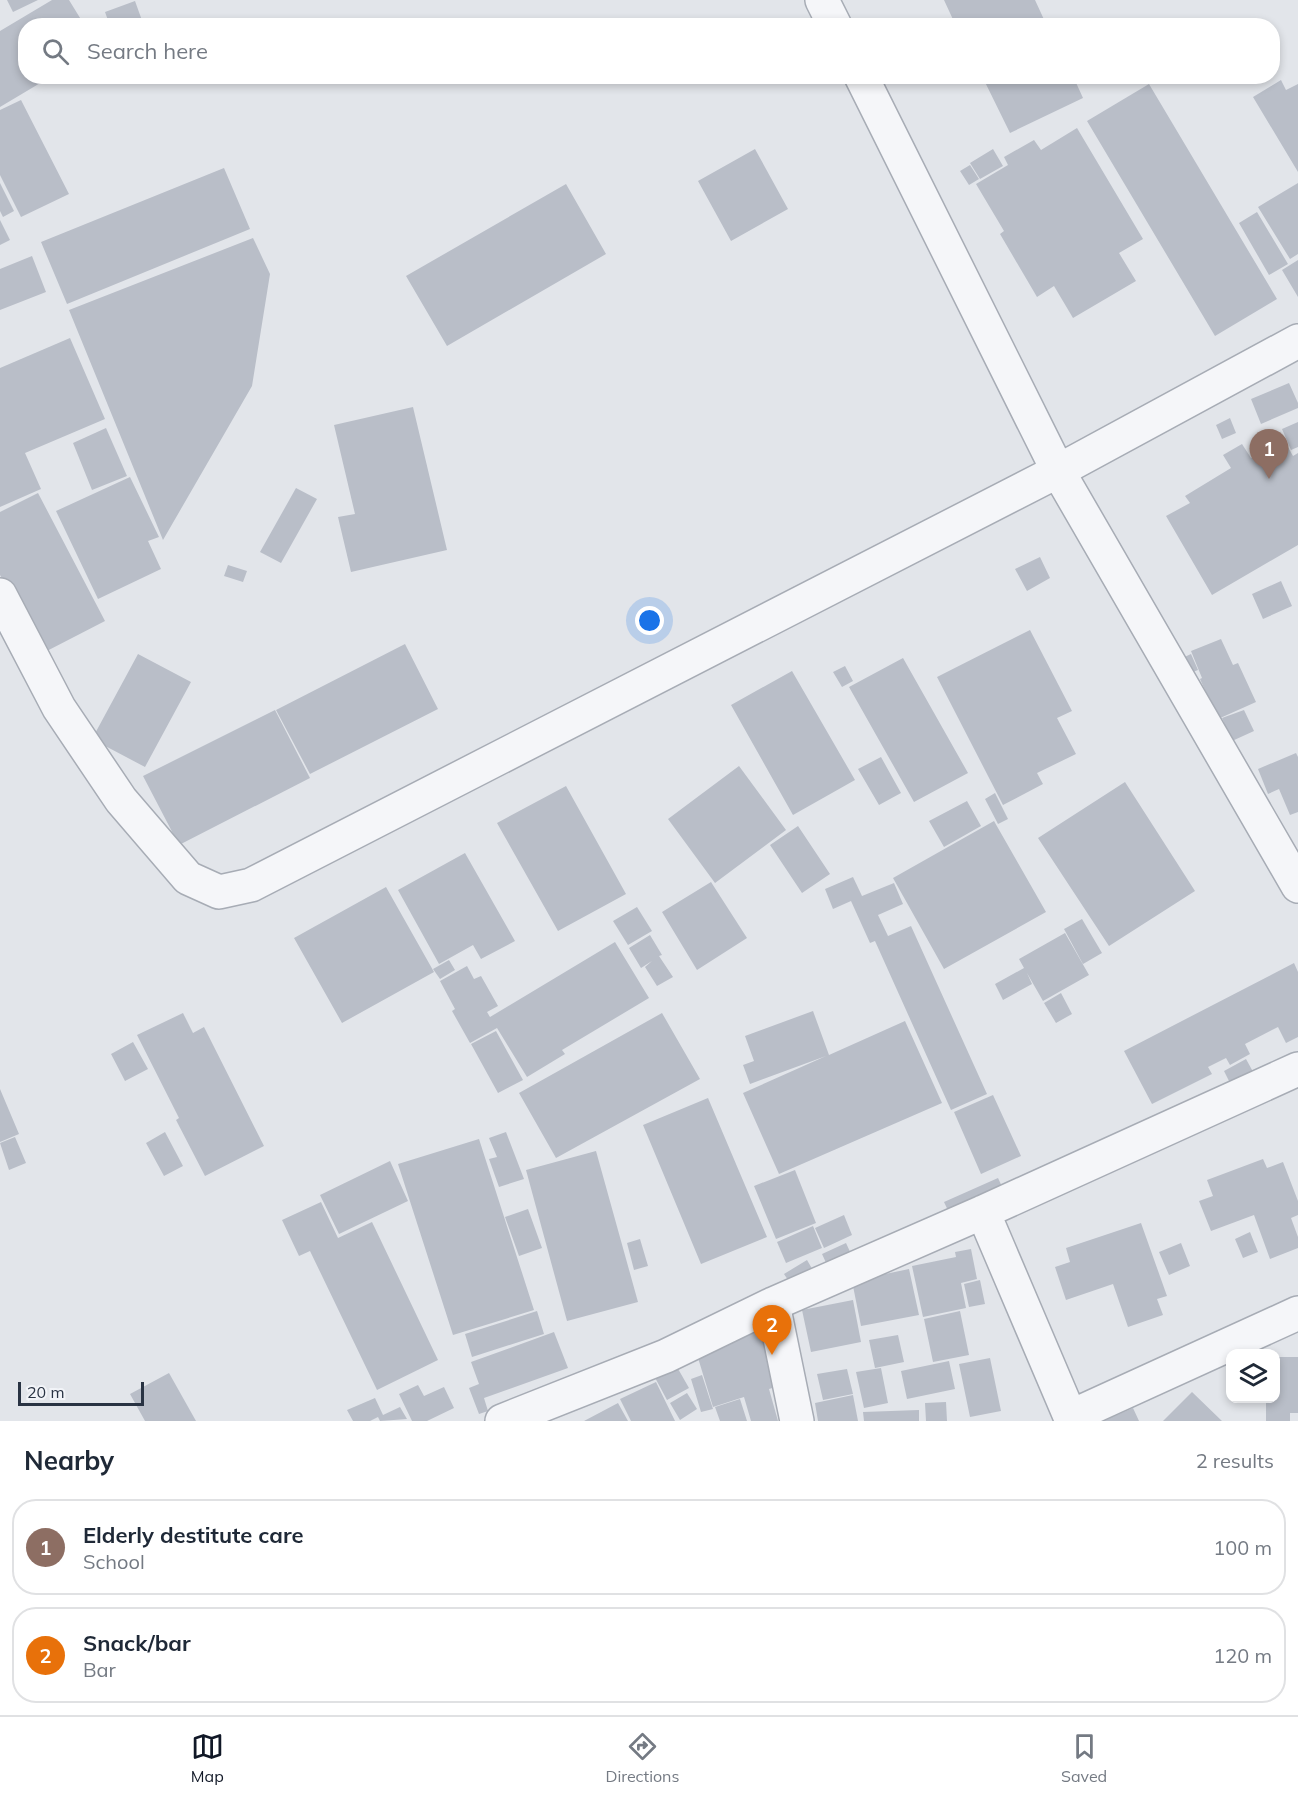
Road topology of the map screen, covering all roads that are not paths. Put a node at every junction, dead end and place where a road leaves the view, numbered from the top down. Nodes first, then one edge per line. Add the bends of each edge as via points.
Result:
1 (822, 0) edge
2 (831, 18) edge
3 (865, 84) edge
4 (1298, 341) edge
5 (1058, 471) junction
6 (0, 595) edge
7 (1298, 886) edge
8 (1298, 1069) edge
9 (983, 1212) junction
10 (773, 1304) junction
11 (1298, 1313) edge
12 (1071, 1419) edge
13 (502, 1421) edge
14 (797, 1421) edge

1 - 2 street
3 - 5 street
4 - 5 street
5 - 6 street via 251,885 219,892 188,878 121,800 59,708
5 - 7 street
8 - 9 street
9 - 10 street
9 - 12 street
10 - 13 street via 666,1356
10 - 14 street
11 - 12 street

